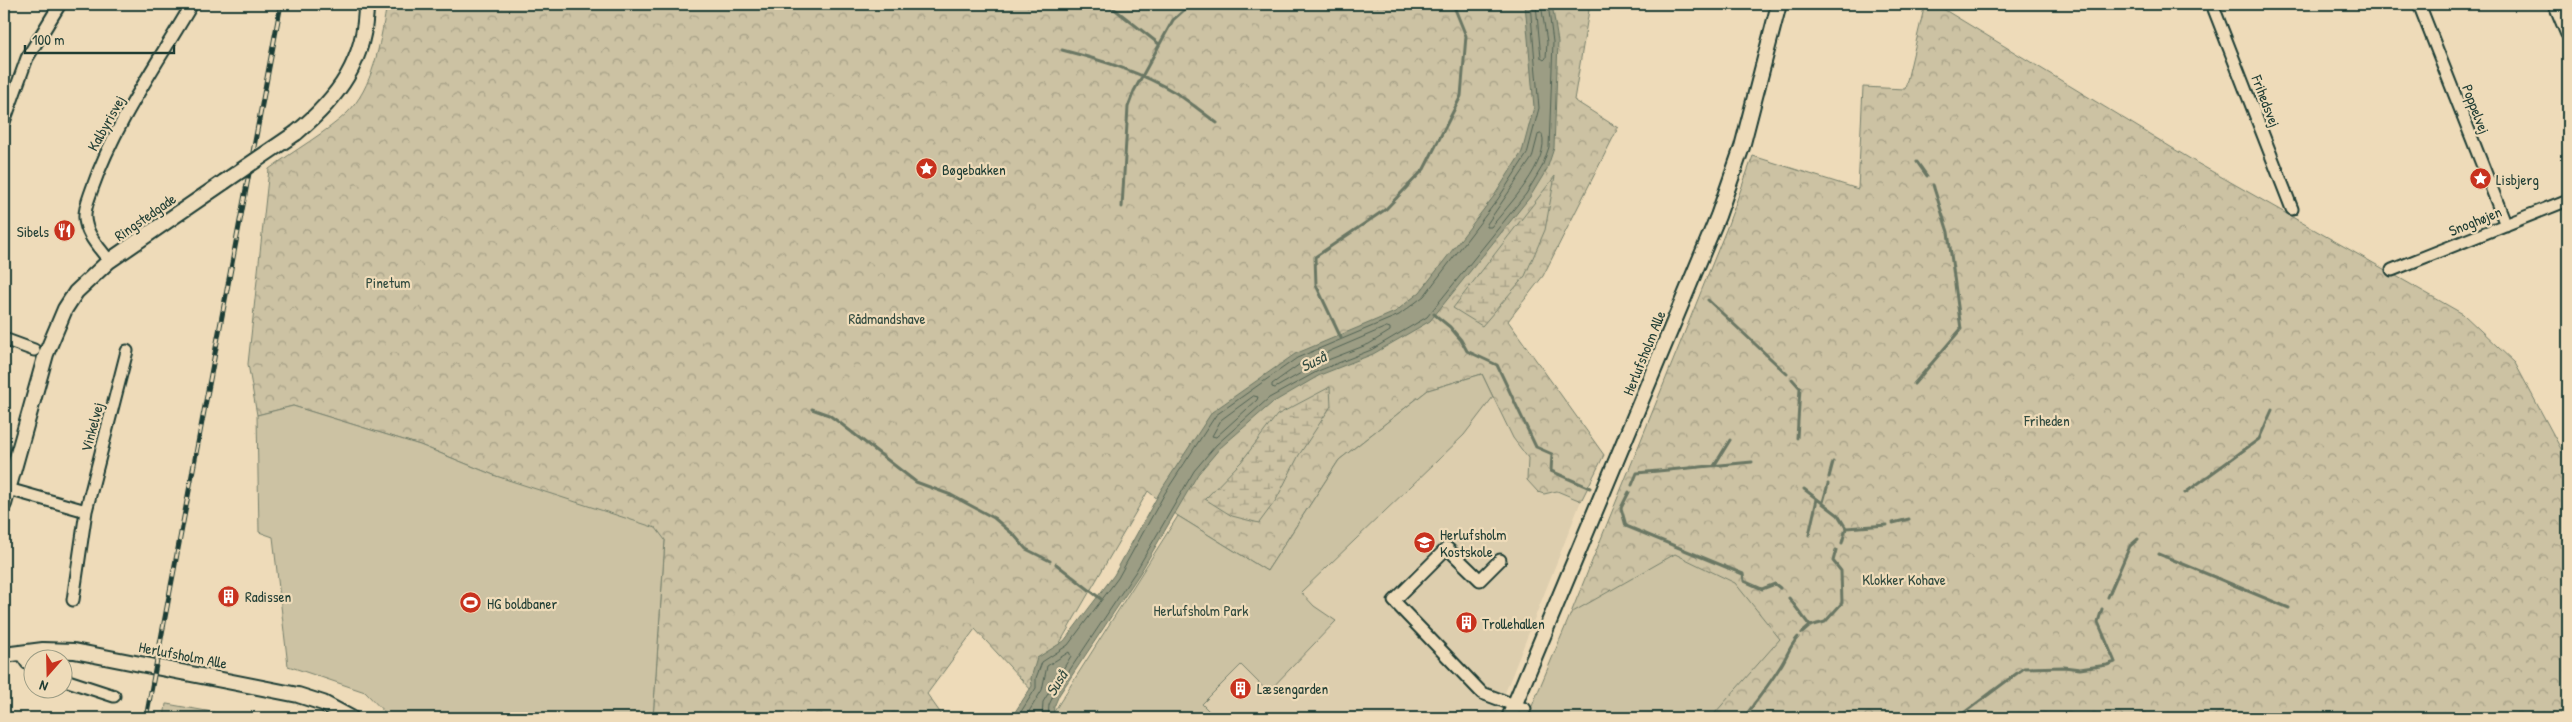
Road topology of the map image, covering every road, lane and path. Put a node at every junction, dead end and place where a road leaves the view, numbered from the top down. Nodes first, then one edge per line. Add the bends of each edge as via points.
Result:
1 (60, 4) edge
2 (192, 4) edge
3 (366, 4) edge
4 (1778, 4) edge
5 (2212, 4) edge
6 (2419, 4) edge
7 (2556, 4) edge
8 (2568, 33) edge
9 (4, 122) edge
10 (2568, 200) edge
11 (2292, 209) dead end
12 (2506, 225) junction
13 (109, 261) junction
14 (2392, 270) dead end
15 (4, 339) edge
16 (34, 350) dead end
17 (127, 351) dead end
18 (8, 489) junction
19 (4, 504) edge
20 (86, 511) junction
21 (1500, 560) dead end
22 (73, 600) dead end
23 (20, 653) junction
24 (4, 655) edge
25 (22, 656) edge
26 (72, 682) edge
27 (114, 696) dead end
28 (1516, 711) edge
29 (350, 718) edge

1 - 9 street via 27,58
2 - 13 street, Kalbyrisvej via 119,127 101,162 88,202 84,216 86,230
3 - 13 street, Ringstedgade, bridge via 362,42 348,77 325,108 296,133
4 - 28 street, Herlufsholm Alle via 1732,179
5 - 11 street, Frihedsvej
6 - 12 street, Poppelvej
7 - 8 street
10 - 12 street, Snoghøjen
12 - 14 street, Snoghøjen
13 - 18 street, Ringstedgade via 76,292 57,328 46,354
15 - 16 street
17 - 20 street, Vinkelvej
18 - 19 street, Ringstedgade
18 - 20 street
20 - 22 street, Vinkelvej
21 - 28 street, Herlufsholm Alle via 1480,580 1447,548 1394,601 1482,693
23 - 24 street, Herlufsholm Alle
23 - 25 street
23 - 29 street, Herlufsholm Alle via 74,651 280,690 323,702
26 - 27 street

